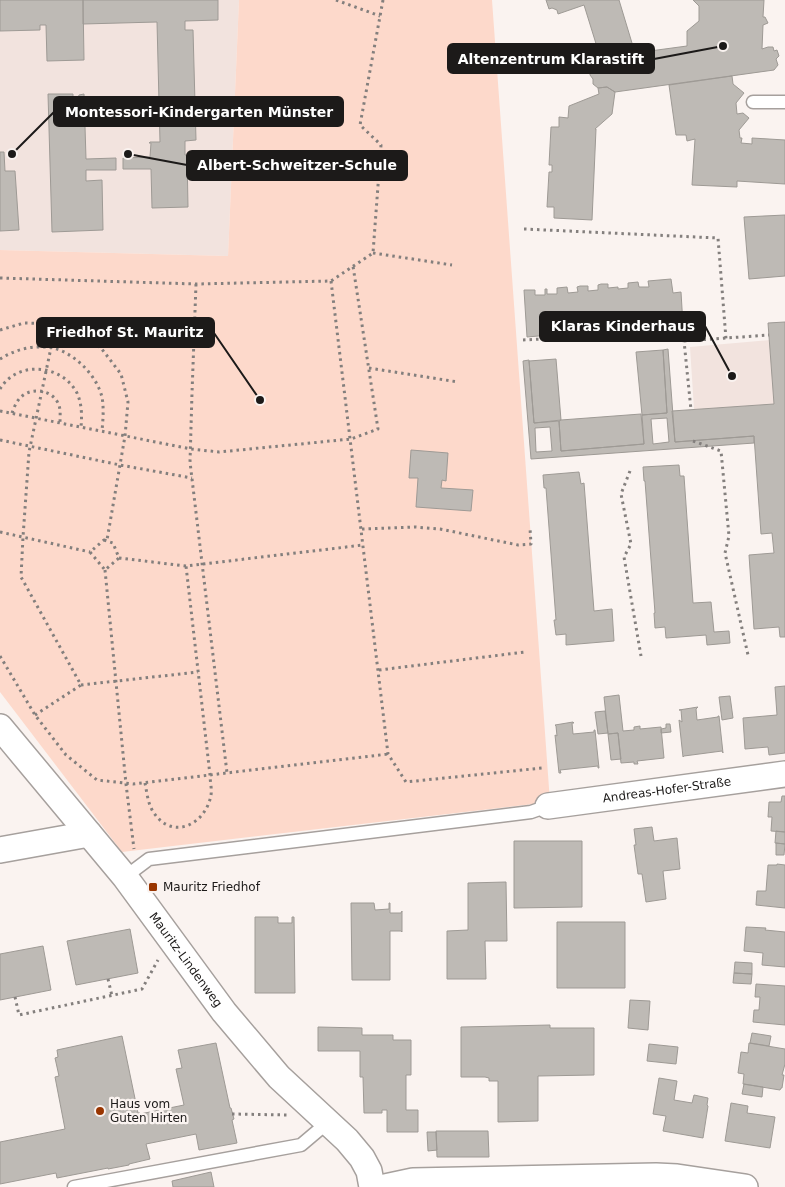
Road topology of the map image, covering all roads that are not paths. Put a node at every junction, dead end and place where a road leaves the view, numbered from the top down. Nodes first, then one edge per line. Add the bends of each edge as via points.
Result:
1 (753, 102) dead end
2 (785, 102) edge
3 (0, 727) edge
4 (785, 774) edge
5 (548, 806) joint
6 (89, 834) junction
7 (0, 850) edge
8 (133, 871) junction
9 (327, 1123) junction
10 (74, 1187) edge
11 (372, 1187) edge
12 (385, 1187) edge
13 (745, 1187) edge

1 - 2 lane
3 - 6 street, Mauritz-Lindenweg
4 - 5 street, Andreas-Hofer-Straße
5 - 8 lane via 531,812 149,859
6 - 7 street
6 - 8 street, Mauritz-Lindenweg
8 - 9 street, Mauritz-Lindenweg via 170,937 224,1012 278,1077
9 - 10 lane via 301,1145
9 - 11 street, Mauritz-Lindenweg via 362,1158
12 - 13 street via 413,1181 656,1176

